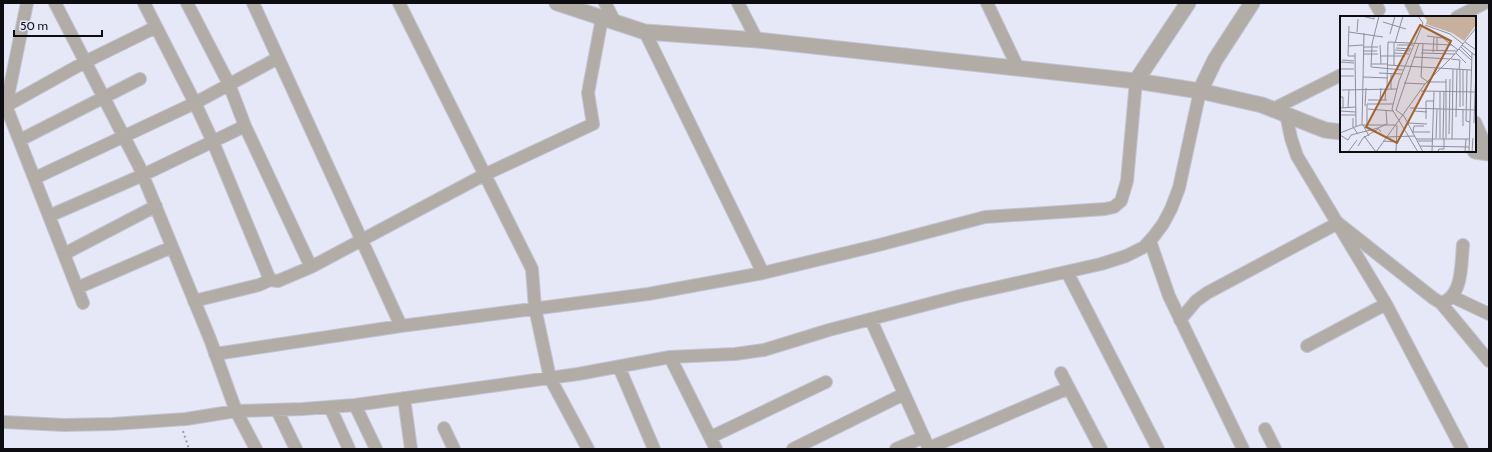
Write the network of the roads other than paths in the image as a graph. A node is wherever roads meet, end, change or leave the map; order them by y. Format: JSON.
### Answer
{"nodes":[{"id":1,"x":27,"y":3,"type":"edge"},
{"id":2,"x":55,"y":3,"type":"edge"},
{"id":3,"x":144,"y":3,"type":"edge"},
{"id":4,"x":187,"y":3,"type":"edge"},
{"id":5,"x":253,"y":3,"type":"edge"},
{"id":6,"x":400,"y":3,"type":"edge"},
{"id":7,"x":557,"y":3,"type":"edge"},
{"id":8,"x":605,"y":3,"type":"edge"},
{"id":9,"x":738,"y":3,"type":"edge"},
{"id":10,"x":987,"y":3,"type":"edge"},
{"id":11,"x":1188,"y":3,"type":"edge"},
{"id":12,"x":1252,"y":3,"type":"edge"},
{"id":13,"x":1411,"y":3,"type":"edge"},
{"id":14,"x":1485,"y":3,"type":"edge"},
{"id":15,"x":1489,"y":9,"type":"edge"},
{"id":16,"x":1418,"y":16,"type":"edge"},
{"id":17,"x":1459,"y":16,"type":"edge"},
{"id":18,"x":609,"y":20,"type":"junction"},
{"id":19,"x":156,"y":26,"type":"junction"},
{"id":20,"x":645,"y":32,"type":"junction"},
{"id":21,"x":758,"y":40,"type":"junction"},
{"id":22,"x":278,"y":58,"type":"junction"},
{"id":23,"x":85,"y":62,"type":"junction"},
{"id":24,"x":1018,"y":68,"type":"junction"},
{"id":25,"x":1340,"y":76,"type":"edge"},
{"id":26,"x":140,"y":79,"type":"dead end"},
{"id":27,"x":1141,"y":82,"type":"junction"},
{"id":28,"x":229,"y":84,"type":"junction"},
{"id":29,"x":1196,"y":90,"type":"junction"},
{"id":30,"x":104,"y":97,"type":"junction"},
{"id":31,"x":195,"y":103,"type":"junction"},
{"id":32,"x":6,"y":106,"type":"junction"},
{"id":33,"x":1280,"y":112,"type":"junction"},
{"id":34,"x":1476,"y":124,"type":"edge"},
{"id":35,"x":245,"y":126,"type":"junction"},
{"id":36,"x":1340,"y":132,"type":"edge"},
{"id":37,"x":124,"y":137,"type":"junction"},
{"id":38,"x":20,"y":140,"type":"junction"},
{"id":39,"x":213,"y":142,"type":"junction"},
{"id":40,"x":1476,"y":151,"type":"edge"},
{"id":41,"x":1489,"y":153,"type":"edge"},
{"id":42,"x":143,"y":175,"type":"junction"},
{"id":43,"x":484,"y":175,"type":"junction"},
{"id":44,"x":35,"y":178,"type":"junction"},
{"id":45,"x":156,"y":206,"type":"junction"},
{"id":46,"x":49,"y":216,"type":"junction"},
{"id":47,"x":1338,"y":223,"type":"junction"},
{"id":48,"x":362,"y":240,"type":"junction"},
{"id":49,"x":1150,"y":241,"type":"junction"},
{"id":50,"x":1463,"y":245,"type":"dead end"},
{"id":51,"x":172,"y":247,"type":"junction"},
{"id":52,"x":64,"y":254,"type":"junction"},
{"id":53,"x":311,"y":268,"type":"junction"},
{"id":54,"x":1067,"y":272,"type":"junction"},
{"id":55,"x":763,"y":273,"type":"junction"},
{"id":56,"x":270,"y":280,"type":"junction"},
{"id":57,"x":77,"y":288,"type":"junction"},
{"id":58,"x":1453,"y":297,"type":"junction"},
{"id":59,"x":194,"y":301,"type":"junction"},
{"id":60,"x":83,"y":303,"type":"dead end"},
{"id":61,"x":1441,"y":303,"type":"junction"},
{"id":62,"x":1386,"y":304,"type":"junction"},
{"id":63,"x":535,"y":308,"type":"junction"},
{"id":64,"x":1489,"y":314,"type":"edge"},
{"id":65,"x":871,"y":320,"type":"junction"},
{"id":66,"x":1180,"y":320,"type":"junction"},
{"id":67,"x":401,"y":326,"type":"junction"},
{"id":68,"x":1307,"y":346,"type":"dead end"},
{"id":69,"x":215,"y":354,"type":"junction"},
{"id":70,"x":670,"y":357,"type":"junction"},
{"id":71,"x":1489,"y":360,"type":"edge"},
{"id":72,"x":619,"y":368,"type":"junction"},
{"id":73,"x":1061,"y":373,"type":"dead end"},
{"id":74,"x":550,"y":378,"type":"junction"},
{"id":75,"x":826,"y":382,"type":"dead end"},
{"id":76,"x":1069,"y":388,"type":"junction"},
{"id":77,"x":904,"y":394,"type":"junction"},
{"id":78,"x":404,"y":398,"type":"junction"},
{"id":79,"x":355,"y":405,"type":"junction"},
{"id":80,"x":330,"y":407,"type":"junction"},
{"id":81,"x":278,"y":410,"type":"junction"},
{"id":82,"x":236,"y":411,"type":"junction"},
{"id":83,"x":3,"y":422,"type":"edge"},
{"id":84,"x":444,"y":428,"type":"dead end"},
{"id":85,"x":1265,"y":429,"type":"dead end"},
{"id":86,"x":924,"y":437,"type":"junction"},
{"id":87,"x":711,"y":438,"type":"junction"},
{"id":88,"x":1098,"y":448,"type":"edge"},
{"id":89,"x":256,"y":449,"type":"edge"},
{"id":90,"x":296,"y":449,"type":"edge"},
{"id":91,"x":349,"y":449,"type":"edge"},
{"id":92,"x":376,"y":449,"type":"edge"},
{"id":93,"x":411,"y":449,"type":"edge"},
{"id":94,"x":454,"y":449,"type":"edge"},
{"id":95,"x":588,"y":449,"type":"edge"},
{"id":96,"x":654,"y":449,"type":"edge"},
{"id":97,"x":716,"y":449,"type":"edge"},
{"id":98,"x":793,"y":449,"type":"edge"},
{"id":99,"x":896,"y":449,"type":"edge"},
{"id":100,"x":929,"y":449,"type":"edge"},
{"id":101,"x":1158,"y":449,"type":"edge"},
{"id":102,"x":1243,"y":449,"type":"edge"},
{"id":103,"x":1275,"y":449,"type":"edge"},
{"id":104,"x":1461,"y":449,"type":"edge"}],
"edges":[{"from":1,"to":32,"type":"street"},
{"from":2,"to":23,"type":"street"},
{"from":3,"to":19,"type":"street"},
{"from":4,"to":28,"type":"street"},
{"from":5,"to":22,"type":"street"},
{"from":6,"to":43,"type":"street"},
{"from":7,"to":18,"type":"street"},
{"from":8,"to":18,"type":"street"},
{"from":9,"to":21,"type":"street"},
{"from":10,"to":24,"type":"street"},
{"from":11,"to":27,"type":"street"},
{"from":12,"to":29,"type":"street"},
{"from":13,"to":16,"type":"street"},
{"from":14,"to":15,"type":"street"},
{"from":14,"to":17,"type":"street"},
{"from":18,"to":20,"type":"street"},
{"from":18,"to":43,"type":"street"},
{"from":19,"to":23,"type":"street"},
{"from":19,"to":31,"type":"street"},
{"from":20,"to":21,"type":"street"},
{"from":20,"to":55,"type":"street"},
{"from":21,"to":24,"type":"street"},
{"from":22,"to":28,"type":"street"},
{"from":22,"to":48,"type":"street"},
{"from":23,"to":30,"type":"street"},
{"from":23,"to":32,"type":"street"},
{"from":24,"to":27,"type":"street"},
{"from":25,"to":33,"type":"street"},
{"from":26,"to":30,"type":"street"},
{"from":27,"to":29,"type":"street"},
{"from":27,"to":55,"type":"street"},
{"from":28,"to":31,"type":"street"},
{"from":28,"to":35,"type":"street"},
{"from":29,"to":33,"type":"street"},
{"from":29,"to":49,"type":"street"},
{"from":30,"to":37,"type":"street"},
{"from":30,"to":38,"type":"street"},
{"from":31,"to":37,"type":"street"},
{"from":31,"to":39,"type":"street"},
{"from":32,"to":38,"type":"street"},
{"from":33,"to":36,"type":"street"},
{"from":33,"to":47,"type":"street"},
{"from":34,"to":41,"type":"street"},
{"from":35,"to":39,"type":"street"},
{"from":35,"to":53,"type":"street"},
{"from":37,"to":42,"type":"street"},
{"from":37,"to":44,"type":"street"},
{"from":38,"to":44,"type":"street"},
{"from":39,"to":42,"type":"street"},
{"from":39,"to":56,"type":"street"},
{"from":40,"to":41,"type":"street"},
{"from":42,"to":45,"type":"street"},
{"from":42,"to":46,"type":"street"},
{"from":43,"to":48,"type":"street"},
{"from":43,"to":63,"type":"street"},
{"from":44,"to":46,"type":"street"},
{"from":45,"to":51,"type":"street"},
{"from":45,"to":52,"type":"street"},
{"from":46,"to":52,"type":"street"},
{"from":47,"to":61,"type":"street"},
{"from":47,"to":62,"type":"street"},
{"from":47,"to":66,"type":"street"},
{"from":48,"to":53,"type":"street"},
{"from":48,"to":67,"type":"street"},
{"from":49,"to":54,"type":"street"},
{"from":49,"to":66,"type":"street"},
{"from":50,"to":58,"type":"street"},
{"from":51,"to":57,"type":"street"},
{"from":51,"to":59,"type":"street"},
{"from":52,"to":57,"type":"street"},
{"from":53,"to":56,"type":"street"},
{"from":54,"to":65,"type":"street"},
{"from":54,"to":101,"type":"street"},
{"from":55,"to":63,"type":"street"},
{"from":56,"to":59,"type":"street"},
{"from":57,"to":60,"type":"street"},
{"from":58,"to":61,"type":"street"},
{"from":58,"to":64,"type":"street"},
{"from":59,"to":69,"type":"street"},
{"from":61,"to":71,"type":"street"},
{"from":62,"to":68,"type":"street"},
{"from":62,"to":104,"type":"street"},
{"from":63,"to":67,"type":"street"},
{"from":63,"to":74,"type":"street"},
{"from":65,"to":70,"type":"street"},
{"from":65,"to":77,"type":"street"},
{"from":66,"to":102,"type":"street"},
{"from":67,"to":69,"type":"street"},
{"from":69,"to":82,"type":"street"},
{"from":70,"to":72,"type":"street"},
{"from":70,"to":87,"type":"street"},
{"from":72,"to":74,"type":"street"},
{"from":72,"to":96,"type":"street"},
{"from":73,"to":76,"type":"street"},
{"from":74,"to":78,"type":"street"},
{"from":74,"to":95,"type":"street"},
{"from":75,"to":87,"type":"street"},
{"from":76,"to":88,"type":"street"},
{"from":76,"to":100,"type":"street"},
{"from":77,"to":86,"type":"street"},
{"from":77,"to":98,"type":"street"},
{"from":78,"to":79,"type":"street"},
{"from":78,"to":93,"type":"street"},
{"from":79,"to":80,"type":"street"},
{"from":79,"to":92,"type":"street"},
{"from":80,"to":81,"type":"street"},
{"from":80,"to":91,"type":"street"},
{"from":81,"to":82,"type":"street"},
{"from":81,"to":90,"type":"street"},
{"from":82,"to":83,"type":"street"},
{"from":82,"to":89,"type":"street"},
{"from":84,"to":94,"type":"street"},
{"from":85,"to":103,"type":"street"},
{"from":86,"to":99,"type":"street"},
{"from":86,"to":100,"type":"street"},
{"from":87,"to":97,"type":"street"}]}
